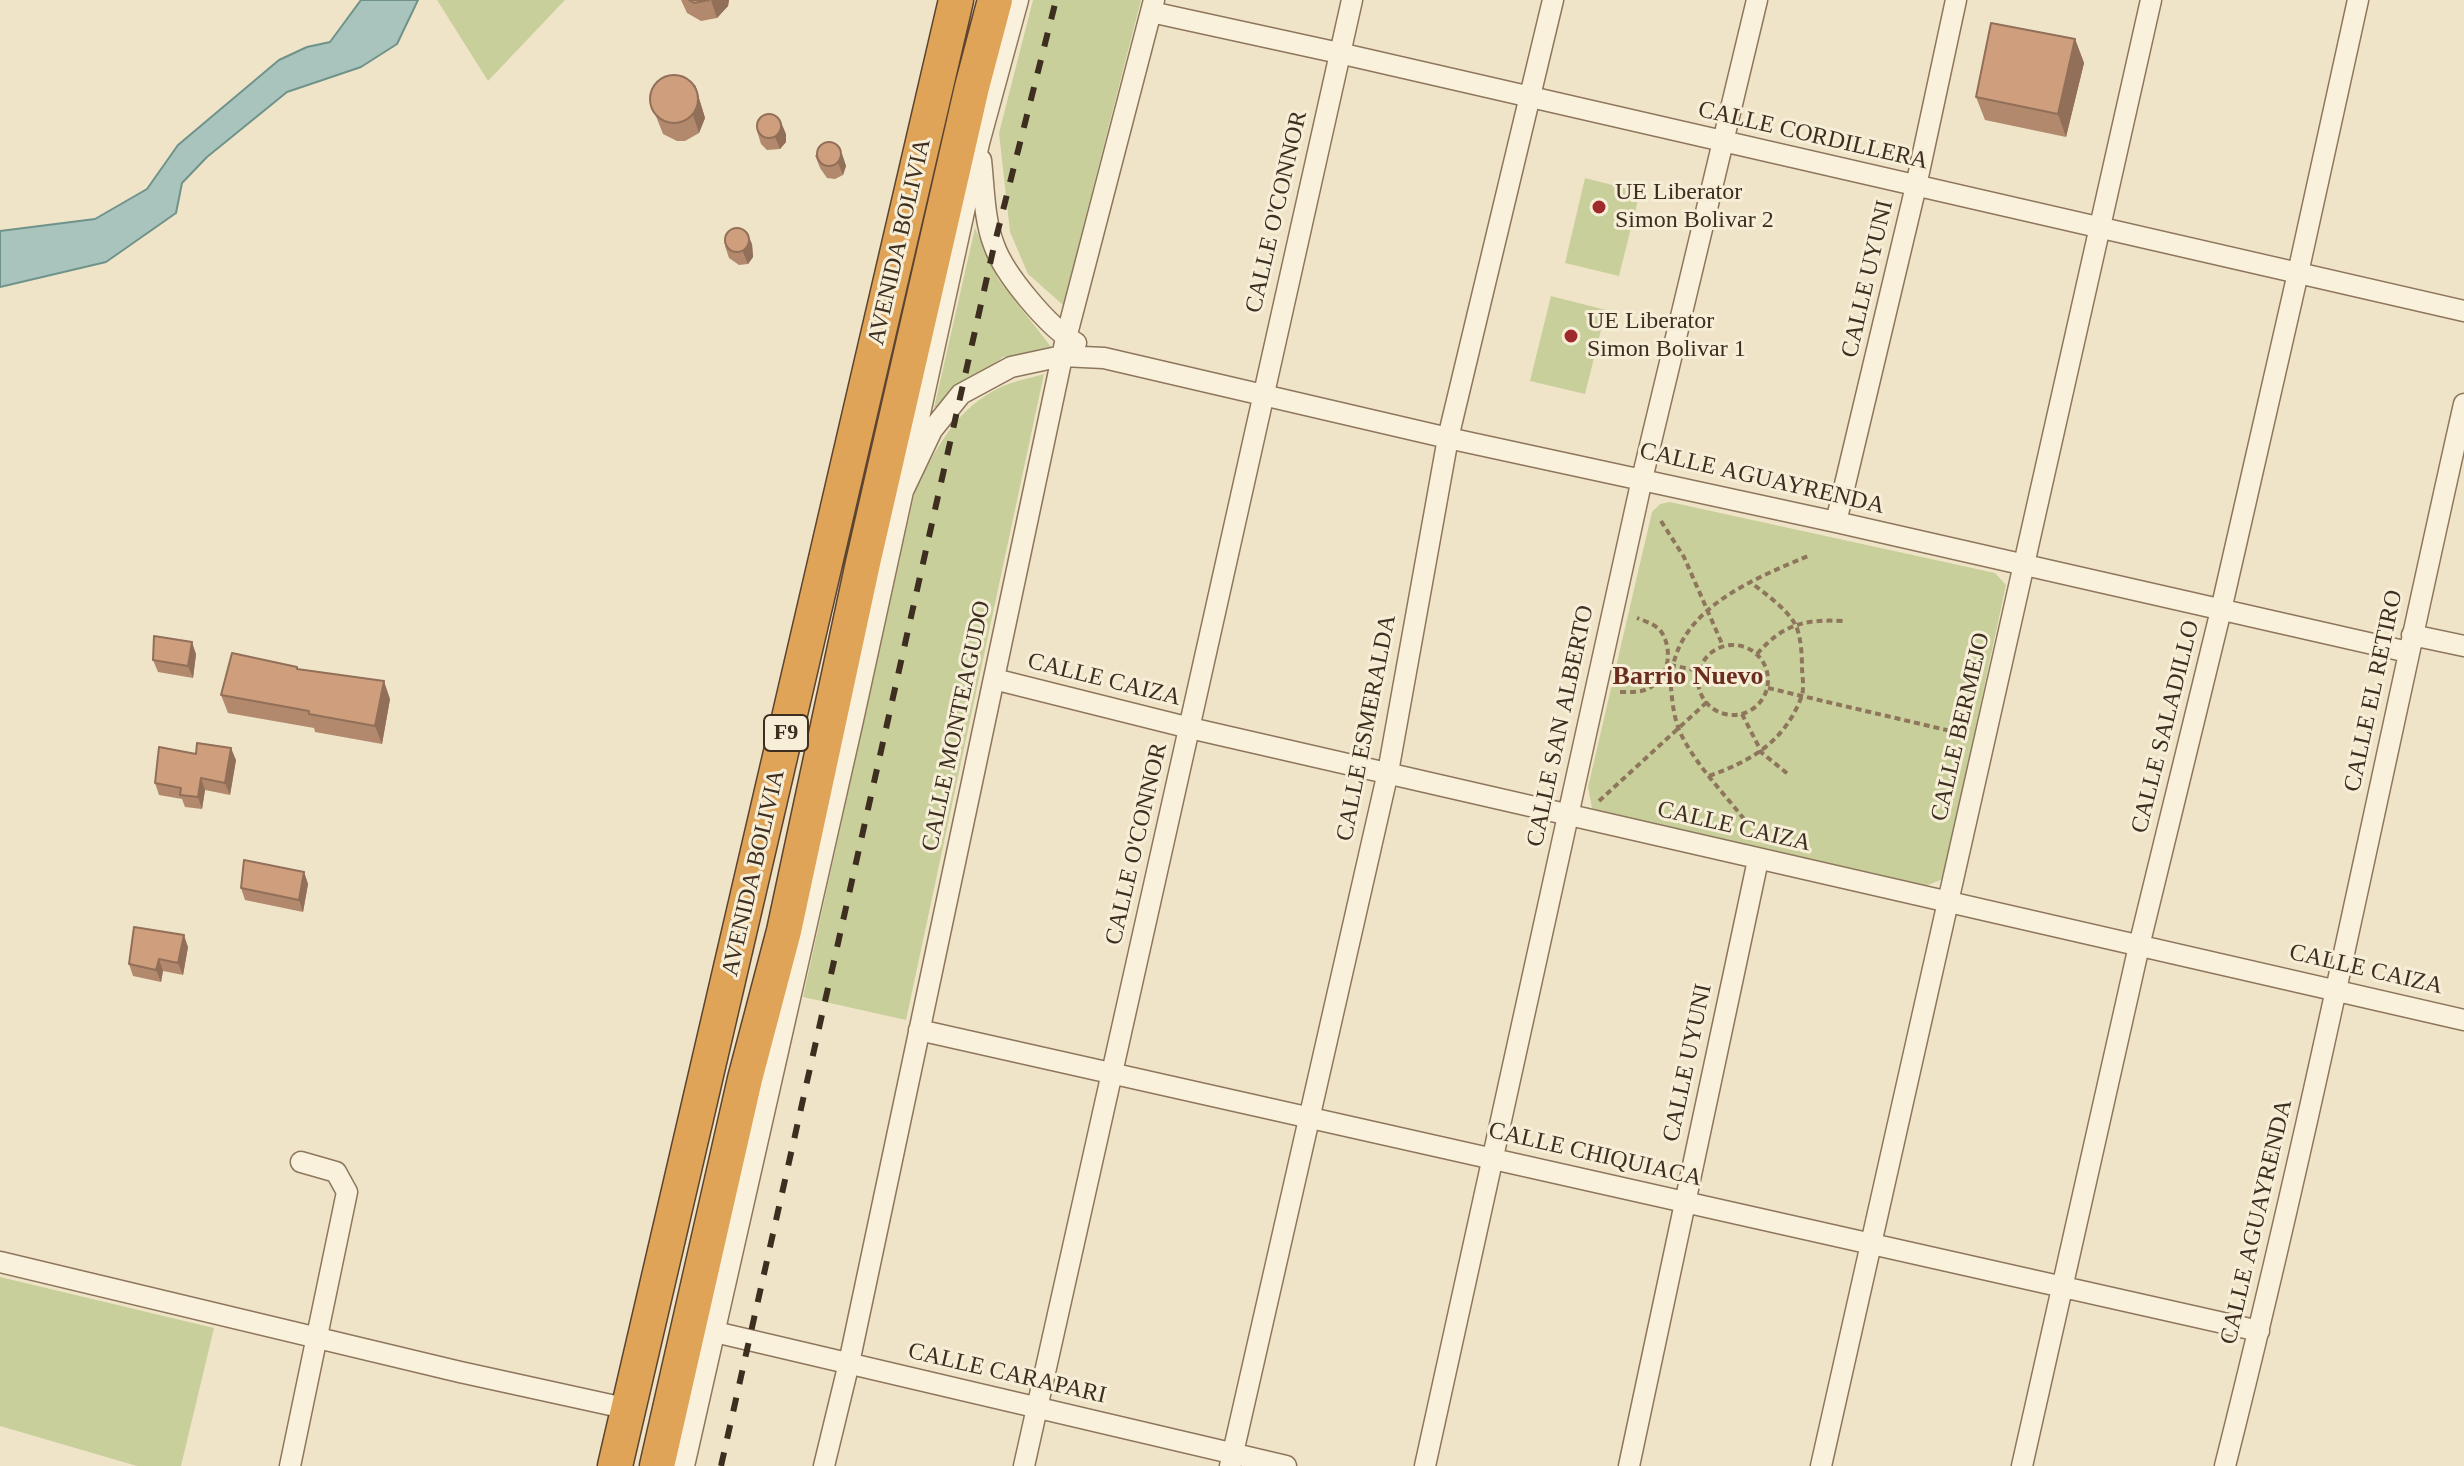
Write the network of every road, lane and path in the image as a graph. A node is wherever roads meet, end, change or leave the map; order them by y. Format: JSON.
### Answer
{"nodes":[{"id":1,"x":956,"y":0,"type":"edge"},
{"id":2,"x":995,"y":0,"type":"edge"},
{"id":3,"x":1018,"y":0,"type":"edge"},
{"id":4,"x":1352,"y":0,"type":"edge"},
{"id":5,"x":1553,"y":0,"type":"edge"},
{"id":6,"x":1757,"y":0,"type":"edge"},
{"id":7,"x":1956,"y":0,"type":"edge"},
{"id":8,"x":2151,"y":0,"type":"edge"},
{"id":9,"x":2358,"y":0,"type":"edge"},
{"id":10,"x":1152,"y":6,"type":"edge"},
{"id":11,"x":1339,"y":53,"type":"junction"},
{"id":12,"x":972,"y":87,"type":"junction"},
{"id":13,"x":1531,"y":99,"type":"junction"},
{"id":14,"x":979,"y":143,"type":"junction"},
{"id":15,"x":1724,"y":143,"type":"junction"},
{"id":16,"x":1916,"y":186,"type":"junction"},
{"id":17,"x":2100,"y":228,"type":"junction"},
{"id":18,"x":2298,"y":273,"type":"junction"},
{"id":19,"x":2464,"y":311,"type":"edge"},
{"id":20,"x":1064,"y":347,"type":"junction"},
{"id":21,"x":1262,"y":396,"type":"junction"},
{"id":22,"x":2464,"y":404,"type":"edge"},
{"id":23,"x":1448,"y":438,"type":"junction"},
{"id":24,"x":1642,"y":479,"type":"junction"},
{"id":25,"x":903,"y":491,"type":"junction"},
{"id":26,"x":1661,"y":521,"type":"dead end"},
{"id":27,"x":1836,"y":522,"type":"junction"},
{"id":28,"x":1808,"y":556,"type":"dead end"},
{"id":29,"x":2024,"y":566,"type":"junction"},
{"id":30,"x":1749,"y":581,"type":"junction"},
{"id":31,"x":1708,"y":610,"type":"junction"},
{"id":32,"x":2221,"y":610,"type":"junction"},
{"id":33,"x":1637,"y":618,"type":"dead end"},
{"id":34,"x":1843,"y":621,"type":"dead end"},
{"id":35,"x":1796,"y":625,"type":"junction"},
{"id":36,"x":2410,"y":644,"type":"junction"},
{"id":37,"x":1723,"y":646,"type":"junction"},
{"id":38,"x":2464,"y":646,"type":"edge"},
{"id":39,"x":1757,"y":654,"type":"junction"},
{"id":40,"x":1669,"y":665,"type":"junction"},
{"id":41,"x":1699,"y":671,"type":"junction"},
{"id":42,"x":994,"y":679,"type":"junction"},
{"id":43,"x":1768,"y":688,"type":"junction"},
{"id":44,"x":1620,"y":692,"type":"dead end"},
{"id":45,"x":1803,"y":696,"type":"junction"},
{"id":46,"x":1707,"y":702,"type":"junction"},
{"id":47,"x":1742,"y":713,"type":"junction"},
{"id":48,"x":1190,"y":728,"type":"junction"},
{"id":49,"x":1679,"y":728,"type":"junction"},
{"id":50,"x":1959,"y":733,"type":"dead end"},
{"id":51,"x":1762,"y":753,"type":"junction"},
{"id":52,"x":1388,"y":772,"type":"junction"},
{"id":53,"x":1788,"y":774,"type":"dead end"},
{"id":54,"x":1709,"y":776,"type":"junction"},
{"id":55,"x":1592,"y":808,"type":"dead end"},
{"id":56,"x":1568,"y":815,"type":"junction"},
{"id":57,"x":1744,"y":819,"type":"dead end"},
{"id":58,"x":1758,"y":860,"type":"junction"},
{"id":59,"x":1948,"y":902,"type":"junction"},
{"id":60,"x":2139,"y":946,"type":"junction"},
{"id":61,"x":2336,"y":989,"type":"junction"},
{"id":62,"x":2464,"y":1020,"type":"edge"},
{"id":63,"x":919,"y":1030,"type":"junction"},
{"id":64,"x":1112,"y":1073,"type":"junction"},
{"id":65,"x":1309,"y":1118,"type":"junction"},
{"id":66,"x":1492,"y":1159,"type":"junction"},
{"id":67,"x":301,"y":1162,"type":"dead end"},
{"id":68,"x":1685,"y":1202,"type":"junction"},
{"id":69,"x":1871,"y":1244,"type":"junction"},
{"id":70,"x":0,"y":1262,"type":"edge"},
{"id":71,"x":2063,"y":1287,"type":"junction"},
{"id":72,"x":2259,"y":1331,"type":"junction"},
{"id":73,"x":715,"y":1332,"type":"junction"},
{"id":74,"x":316,"y":1338,"type":"junction"},
{"id":75,"x":849,"y":1363,"type":"junction"},
{"id":76,"x":1037,"y":1408,"type":"junction"},
{"id":77,"x":629,"y":1409,"type":"junction"},
{"id":78,"x":1232,"y":1460,"type":"edge"},
{"id":79,"x":290,"y":1466,"type":"edge"},
{"id":80,"x":615,"y":1466,"type":"edge"},
{"id":81,"x":657,"y":1466,"type":"edge"},
{"id":82,"x":684,"y":1466,"type":"edge"},
{"id":83,"x":824,"y":1466,"type":"edge"},
{"id":84,"x":1024,"y":1466,"type":"edge"},
{"id":85,"x":1286,"y":1466,"type":"edge"},
{"id":86,"x":1425,"y":1466,"type":"edge"},
{"id":87,"x":1629,"y":1466,"type":"edge"},
{"id":88,"x":1821,"y":1466,"type":"edge"},
{"id":89,"x":2022,"y":1466,"type":"edge"},
{"id":90,"x":2225,"y":1466,"type":"edge"}],
"edges":[{"from":1,"to":77,"type":"highway","name":"AVENIDA BOLIVIA","number":"F9"},
{"from":2,"to":12,"type":"highway","name":"AVENIDA BOLIVIA","number":"F9"},
{"from":3,"to":14,"type":"street"},
{"from":4,"to":11,"type":"street","name":"CALLE O'CONNOR"},
{"from":5,"to":13,"type":"street","name":"CALLE ESMERALDA"},
{"from":6,"to":15,"type":"street","name":"CALLE SAN ALBERTO"},
{"from":7,"to":16,"type":"street","name":"CALLE UYUNI"},
{"from":8,"to":17,"type":"street","name":"CALLE BERMEJO"},
{"from":9,"to":18,"type":"street","name":"CALLE SALADILLO"},
{"from":10,"to":11,"type":"street","name":"CALLE CORDILLERA"},
{"from":10,"to":20,"type":"street","name":"CALLE MONTEAGUDO"},
{"from":11,"to":13,"type":"street","name":"CALLE CORDILLERA"},
{"from":11,"to":21,"type":"street","name":"CALLE O'CONNOR"},
{"from":12,"to":14,"type":"street"},
{"from":12,"to":81,"type":"highway","name":"AVENIDA BOLIVIA","number":"F9"},
{"from":13,"to":15,"type":"street","name":"CALLE CORDILLERA"},
{"from":13,"to":23,"type":"street","name":"CALLE ESMERALDA"},
{"from":14,"to":20,"type":"street"},
{"from":14,"to":25,"type":"street"},
{"from":15,"to":16,"type":"street","name":"CALLE CORDILLERA"},
{"from":15,"to":24,"type":"street","name":"CALLE SAN ALBERTO"},
{"from":16,"to":17,"type":"street","name":"CALLE CORDILLERA"},
{"from":16,"to":27,"type":"street","name":"CALLE UYUNI"},
{"from":17,"to":18,"type":"street","name":"CALLE CORDILLERA"},
{"from":17,"to":29,"type":"street","name":"CALLE BERMEJO"},
{"from":18,"to":19,"type":"street","name":"CALLE CORDILLERA"},
{"from":18,"to":32,"type":"street","name":"CALLE SALADILLO"},
{"from":20,"to":21,"type":"street","name":"CALLE AGUAYRENDA"},
{"from":20,"to":25,"type":"street","name":"CALLE AGUAYRENDA"},
{"from":20,"to":42,"type":"street","name":"CALLE MONTEAGUDO"},
{"from":21,"to":23,"type":"street","name":"CALLE AGUAYRENDA"},
{"from":21,"to":48,"type":"street","name":"CALLE O'CONNOR"},
{"from":22,"to":36,"type":"street","name":"CALLE EL RETIRO"},
{"from":23,"to":24,"type":"street","name":"CALLE AGUAYRENDA"},
{"from":23,"to":52,"type":"street","name":"CALLE ESMERALDA"},
{"from":24,"to":27,"type":"street","name":"CALLE AGUAYRENDA"},
{"from":24,"to":56,"type":"street","name":"CALLE SAN ALBERTO"},
{"from":25,"to":73,"type":"street"},
{"from":26,"to":31,"type":"path"},
{"from":27,"to":29,"type":"street","name":"CALLE AGUAYRENDA"},
{"from":28,"to":30,"type":"path"},
{"from":29,"to":32,"type":"street","name":"CALLE AGUAYRENDA"},
{"from":29,"to":59,"type":"street","name":"CALLE BERMEJO"},
{"from":30,"to":31,"type":"path"},
{"from":30,"to":35,"type":"path"},
{"from":31,"to":37,"type":"path"},
{"from":31,"to":40,"type":"path"},
{"from":32,"to":36,"type":"street","name":"CALLE AGUAYRENDA"},
{"from":32,"to":60,"type":"street","name":"CALLE SALADILLO"},
{"from":33,"to":40,"type":"path"},
{"from":34,"to":35,"type":"path"},
{"from":35,"to":39,"type":"path"},
{"from":35,"to":45,"type":"path"},
{"from":36,"to":38,"type":"street","name":"CALLE AGUAYRENDA"},
{"from":36,"to":61,"type":"street","name":"CALLE EL RETIRO"},
{"from":37,"to":39,"type":"path"},
{"from":37,"to":41,"type":"path"},
{"from":39,"to":43,"type":"path"},
{"from":40,"to":41,"type":"path"},
{"from":40,"to":44,"type":"path"},
{"from":40,"to":49,"type":"path"},
{"from":41,"to":46,"type":"path"},
{"from":42,"to":48,"type":"street","name":"CALLE CAIZA"},
{"from":42,"to":63,"type":"street","name":"CALLE MONTEAGUDO"},
{"from":43,"to":45,"type":"path"},
{"from":43,"to":47,"type":"path"},
{"from":45,"to":50,"type":"path"},
{"from":45,"to":51,"type":"path"},
{"from":46,"to":47,"type":"path"},
{"from":46,"to":49,"type":"path"},
{"from":47,"to":51,"type":"path"},
{"from":48,"to":52,"type":"street","name":"CALLE CAIZA"},
{"from":48,"to":64,"type":"street","name":"CALLE O'CONNOR"},
{"from":49,"to":54,"type":"path"},
{"from":49,"to":55,"type":"path"},
{"from":51,"to":53,"type":"path"},
{"from":51,"to":54,"type":"path"},
{"from":52,"to":56,"type":"street","name":"CALLE CAIZA"},
{"from":52,"to":65,"type":"street","name":"CALLE ESMERALDA"},
{"from":54,"to":57,"type":"path"},
{"from":56,"to":58,"type":"street","name":"CALLE CAIZA"},
{"from":56,"to":66,"type":"street","name":"CALLE SAN ALBERTO"},
{"from":58,"to":59,"type":"street","name":"CALLE CAIZA"},
{"from":58,"to":68,"type":"street","name":"CALLE UYUNI"},
{"from":59,"to":60,"type":"street","name":"CALLE CAIZA"},
{"from":59,"to":69,"type":"street","name":"CALLE BERMEJO"},
{"from":60,"to":61,"type":"street","name":"CALLE CAIZA"},
{"from":60,"to":71,"type":"street","name":"CALLE SALADILLO"},
{"from":61,"to":62,"type":"street","name":"CALLE CAIZA"},
{"from":61,"to":72,"type":"street","name":"CALLE AGUAYRENDA"},
{"from":63,"to":64,"type":"street","name":"CALLE CHIQUIACA"},
{"from":63,"to":75,"type":"street","name":"CALLE MONTEAGUDO"},
{"from":64,"to":65,"type":"street","name":"CALLE CHIQUIACA"},
{"from":64,"to":76,"type":"street","name":"CALLE O'CONNOR"},
{"from":65,"to":66,"type":"street","name":"CALLE CHIQUIACA"},
{"from":65,"to":78,"type":"street","name":"CALLE ESMERALDA"},
{"from":66,"to":68,"type":"street","name":"CALLE CHIQUIACA"},
{"from":66,"to":86,"type":"street","name":"CALLE SAN ALBERTO"},
{"from":67,"to":74,"type":"street"},
{"from":68,"to":69,"type":"street","name":"CALLE CHIQUIACA"},
{"from":68,"to":87,"type":"street","name":"CALLE UYUNI"},
{"from":69,"to":71,"type":"street","name":"CALLE CHIQUIACA"},
{"from":69,"to":88,"type":"street","name":"CALLE BERMEJO"},
{"from":70,"to":74,"type":"street"},
{"from":71,"to":72,"type":"street","name":"CALLE CHIQUIACA"},
{"from":71,"to":89,"type":"street","name":"CALLE SALADILLO"},
{"from":72,"to":90,"type":"street","name":"CALLE AGUAYRENDA"},
{"from":73,"to":75,"type":"street","name":"CALLE CARAPARI"},
{"from":73,"to":82,"type":"street"},
{"from":74,"to":77,"type":"street"},
{"from":74,"to":79,"type":"street"},
{"from":75,"to":76,"type":"street","name":"CALLE CARAPARI"},
{"from":75,"to":83,"type":"street","name":"CALLE MONTEAGUDO"},
{"from":76,"to":78,"type":"street","name":"CALLE CARAPARI"},
{"from":76,"to":84,"type":"street","name":"CALLE O'CONNOR"},
{"from":77,"to":80,"type":"highway","name":"AVENIDA BOLIVIA","number":"F9"},
{"from":78,"to":85,"type":"street","name":"CALLE CARAPARI"}]}
